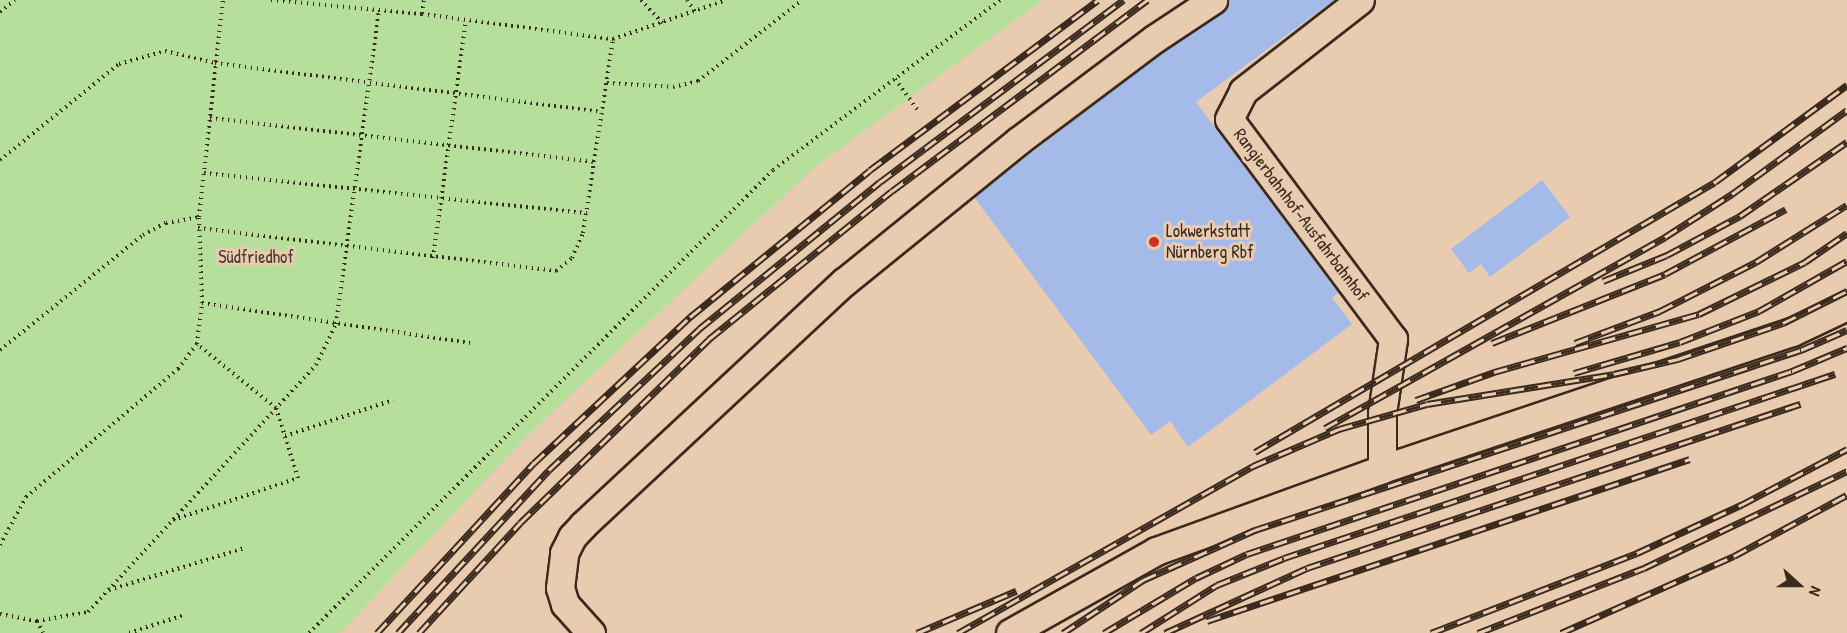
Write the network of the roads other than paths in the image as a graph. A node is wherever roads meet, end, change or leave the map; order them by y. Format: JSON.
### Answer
{"nodes":[{"id":1,"x":1213,"y":0,"type":"edge"},
{"id":2,"x":1360,"y":0,"type":"edge"},
{"id":3,"x":1847,"y":306,"type":"edge"},
{"id":4,"x":1382,"y":469,"type":"junction"},
{"id":5,"x":591,"y":633,"type":"edge"},
{"id":6,"x":1010,"y":633,"type":"edge"}],
"edges":[{"from":1,"to":5,"type":"lane"},
{"from":2,"to":4,"type":"lane","name":"Rangierbahnhof-Ausfahrbahnhof"},
{"from":3,"to":4,"type":"lane"},
{"from":4,"to":6,"type":"lane"}]}
